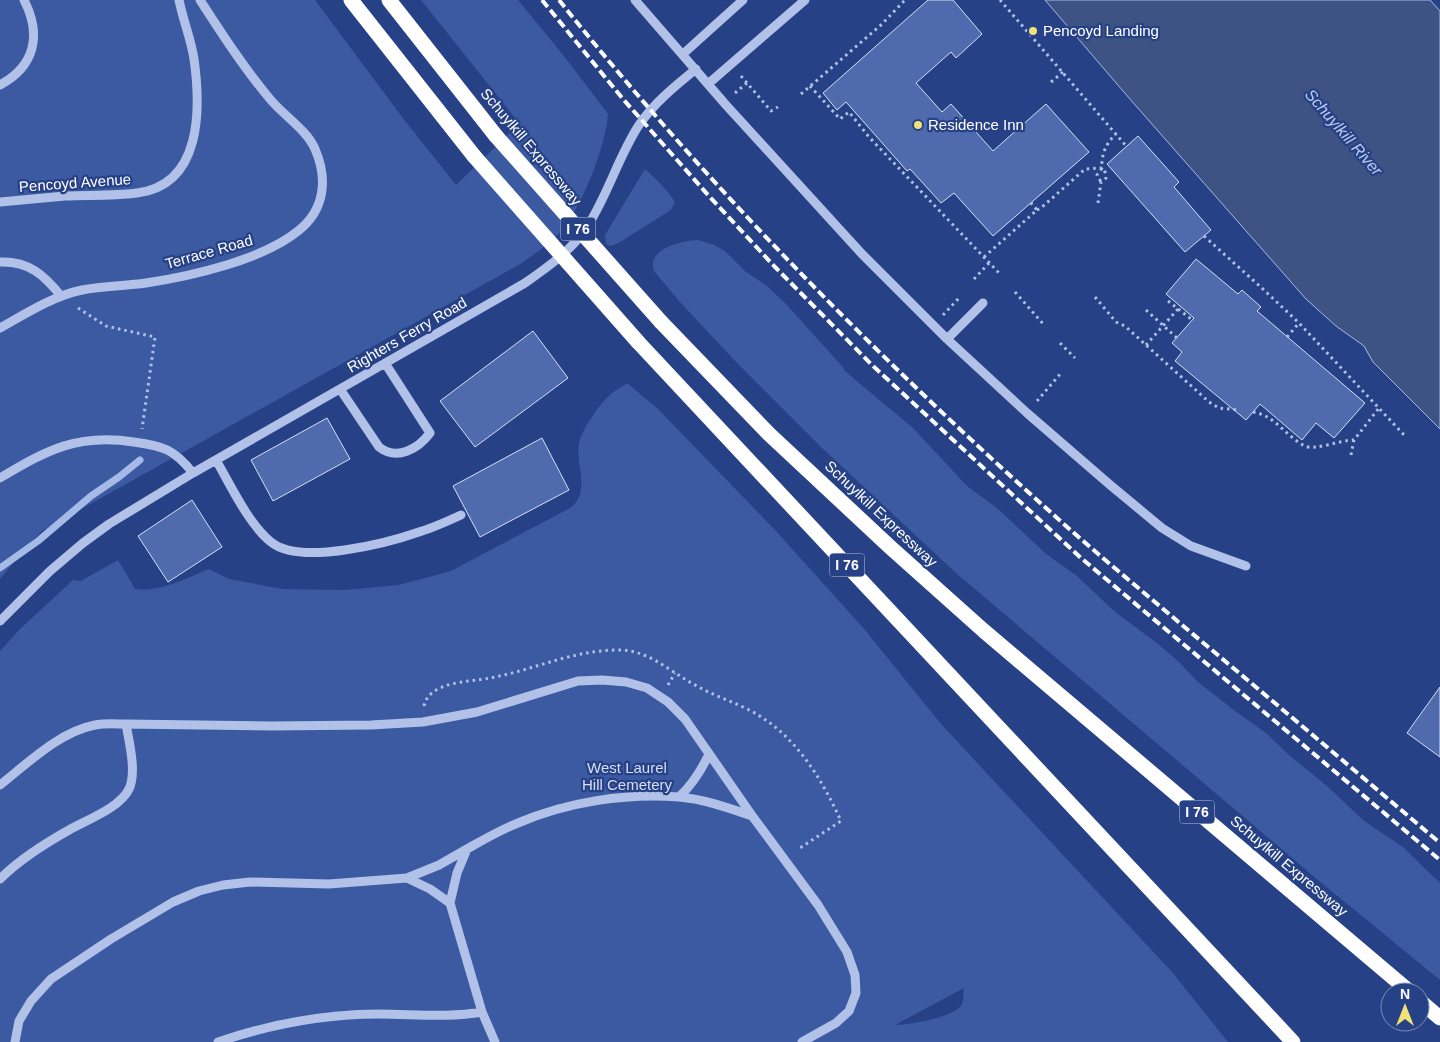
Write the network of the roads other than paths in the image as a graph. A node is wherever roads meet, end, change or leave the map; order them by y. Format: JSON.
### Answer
{"nodes":[{"id":1,"x":24,"y":0,"type":"edge"},
{"id":2,"x":179,"y":0,"type":"edge"},
{"id":3,"x":200,"y":0,"type":"edge"},
{"id":4,"x":352,"y":0,"type":"edge"},
{"id":5,"x":389,"y":0,"type":"edge"},
{"id":6,"x":635,"y":0,"type":"edge"},
{"id":7,"x":743,"y":0,"type":"edge"},
{"id":8,"x":805,"y":0,"type":"edge"},
{"id":9,"x":683,"y":54,"type":"junction"},
{"id":10,"x":696,"y":69,"type":"junction"},
{"id":11,"x":708,"y":84,"type":"junction"},
{"id":12,"x":0,"y":86,"type":"edge"},
{"id":13,"x":0,"y":202,"type":"edge"},
{"id":14,"x":0,"y":262,"type":"edge"},
{"id":15,"x":61,"y":296,"type":"junction"},
{"id":16,"x":983,"y":303,"type":"dead end"},
{"id":17,"x":0,"y":328,"type":"edge"},
{"id":18,"x":947,"y":339,"type":"junction"},
{"id":19,"x":385,"y":363,"type":"junction"},
{"id":20,"x":340,"y":389,"type":"junction"},
{"id":21,"x":216,"y":460,"type":"junction"},
{"id":22,"x":193,"y":473,"type":"junction"},
{"id":23,"x":0,"y":478,"type":"edge"},
{"id":24,"x":461,"y":515,"type":"dead end"},
{"id":25,"x":1246,"y":566,"type":"dead end"},
{"id":26,"x":0,"y":620,"type":"edge"},
{"id":27,"x":126,"y":724,"type":"junction"},
{"id":28,"x":709,"y":754,"type":"junction"},
{"id":29,"x":0,"y":785,"type":"edge"},
{"id":30,"x":679,"y":797,"type":"junction"},
{"id":31,"x":753,"y":817,"type":"junction"},
{"id":32,"x":467,"y":850,"type":"junction"},
{"id":33,"x":407,"y":878,"type":"junction"},
{"id":34,"x":0,"y":879,"type":"edge"},
{"id":35,"x":450,"y":903,"type":"junction"},
{"id":36,"x":1398,"y":982,"type":"edge"},
{"id":37,"x":1430,"y":1010,"type":"edge"},
{"id":38,"x":482,"y":1012,"type":"junction"},
{"id":39,"x":1440,"y":1018,"type":"edge"},
{"id":40,"x":15,"y":1042,"type":"edge"},
{"id":41,"x":218,"y":1042,"type":"edge"},
{"id":42,"x":495,"y":1042,"type":"edge"},
{"id":43,"x":802,"y":1042,"type":"edge"},
{"id":44,"x":1293,"y":1042,"type":"edge"}],
"edges":[{"from":1,"to":12,"type":"street"},
{"from":2,"to":13,"type":"street","name":"Pencoyd Avenue"},
{"from":3,"to":15,"type":"street","name":"Terrace Road"},
{"from":4,"to":44,"type":"highway","number":"I 76","bridge":true},
{"from":5,"to":36,"type":"highway","name":"Schuylkill Expressway","number":"I 76","bridge":true},
{"from":6,"to":9,"type":"street"},
{"from":7,"to":9,"type":"street"},
{"from":8,"to":11,"type":"street"},
{"from":9,"to":10,"type":"street"},
{"from":10,"to":11,"type":"street"},
{"from":10,"to":19,"type":"street","name":"Righters Ferry Road"},
{"from":11,"to":18,"type":"street"},
{"from":14,"to":15,"type":"street"},
{"from":15,"to":17,"type":"street","name":"Terrace Road"},
{"from":16,"to":18,"type":"street"},
{"from":18,"to":25,"type":"street"},
{"from":19,"to":20,"type":"street","name":"Righters Ferry Road"},
{"from":19,"to":20,"type":"street"},
{"from":20,"to":21,"type":"street","name":"Righters Ferry Road"},
{"from":21,"to":22,"type":"street","name":"Righters Ferry Road"},
{"from":21,"to":24,"type":"street"},
{"from":22,"to":23,"type":"street"},
{"from":22,"to":26,"type":"street","name":"Righters Ferry Road"},
{"from":27,"to":28,"type":"street"},
{"from":27,"to":29,"type":"street"},
{"from":27,"to":34,"type":"street"},
{"from":28,"to":30,"type":"street"},
{"from":28,"to":31,"type":"street"},
{"from":30,"to":31,"type":"street"},
{"from":30,"to":32,"type":"street"},
{"from":31,"to":43,"type":"street"},
{"from":32,"to":33,"type":"street"},
{"from":32,"to":35,"type":"street"},
{"from":33,"to":35,"type":"street"},
{"from":33,"to":40,"type":"street"},
{"from":35,"to":38,"type":"street"},
{"from":37,"to":39,"type":"highway"},
{"from":38,"to":41,"type":"street"},
{"from":38,"to":42,"type":"street"}]}
